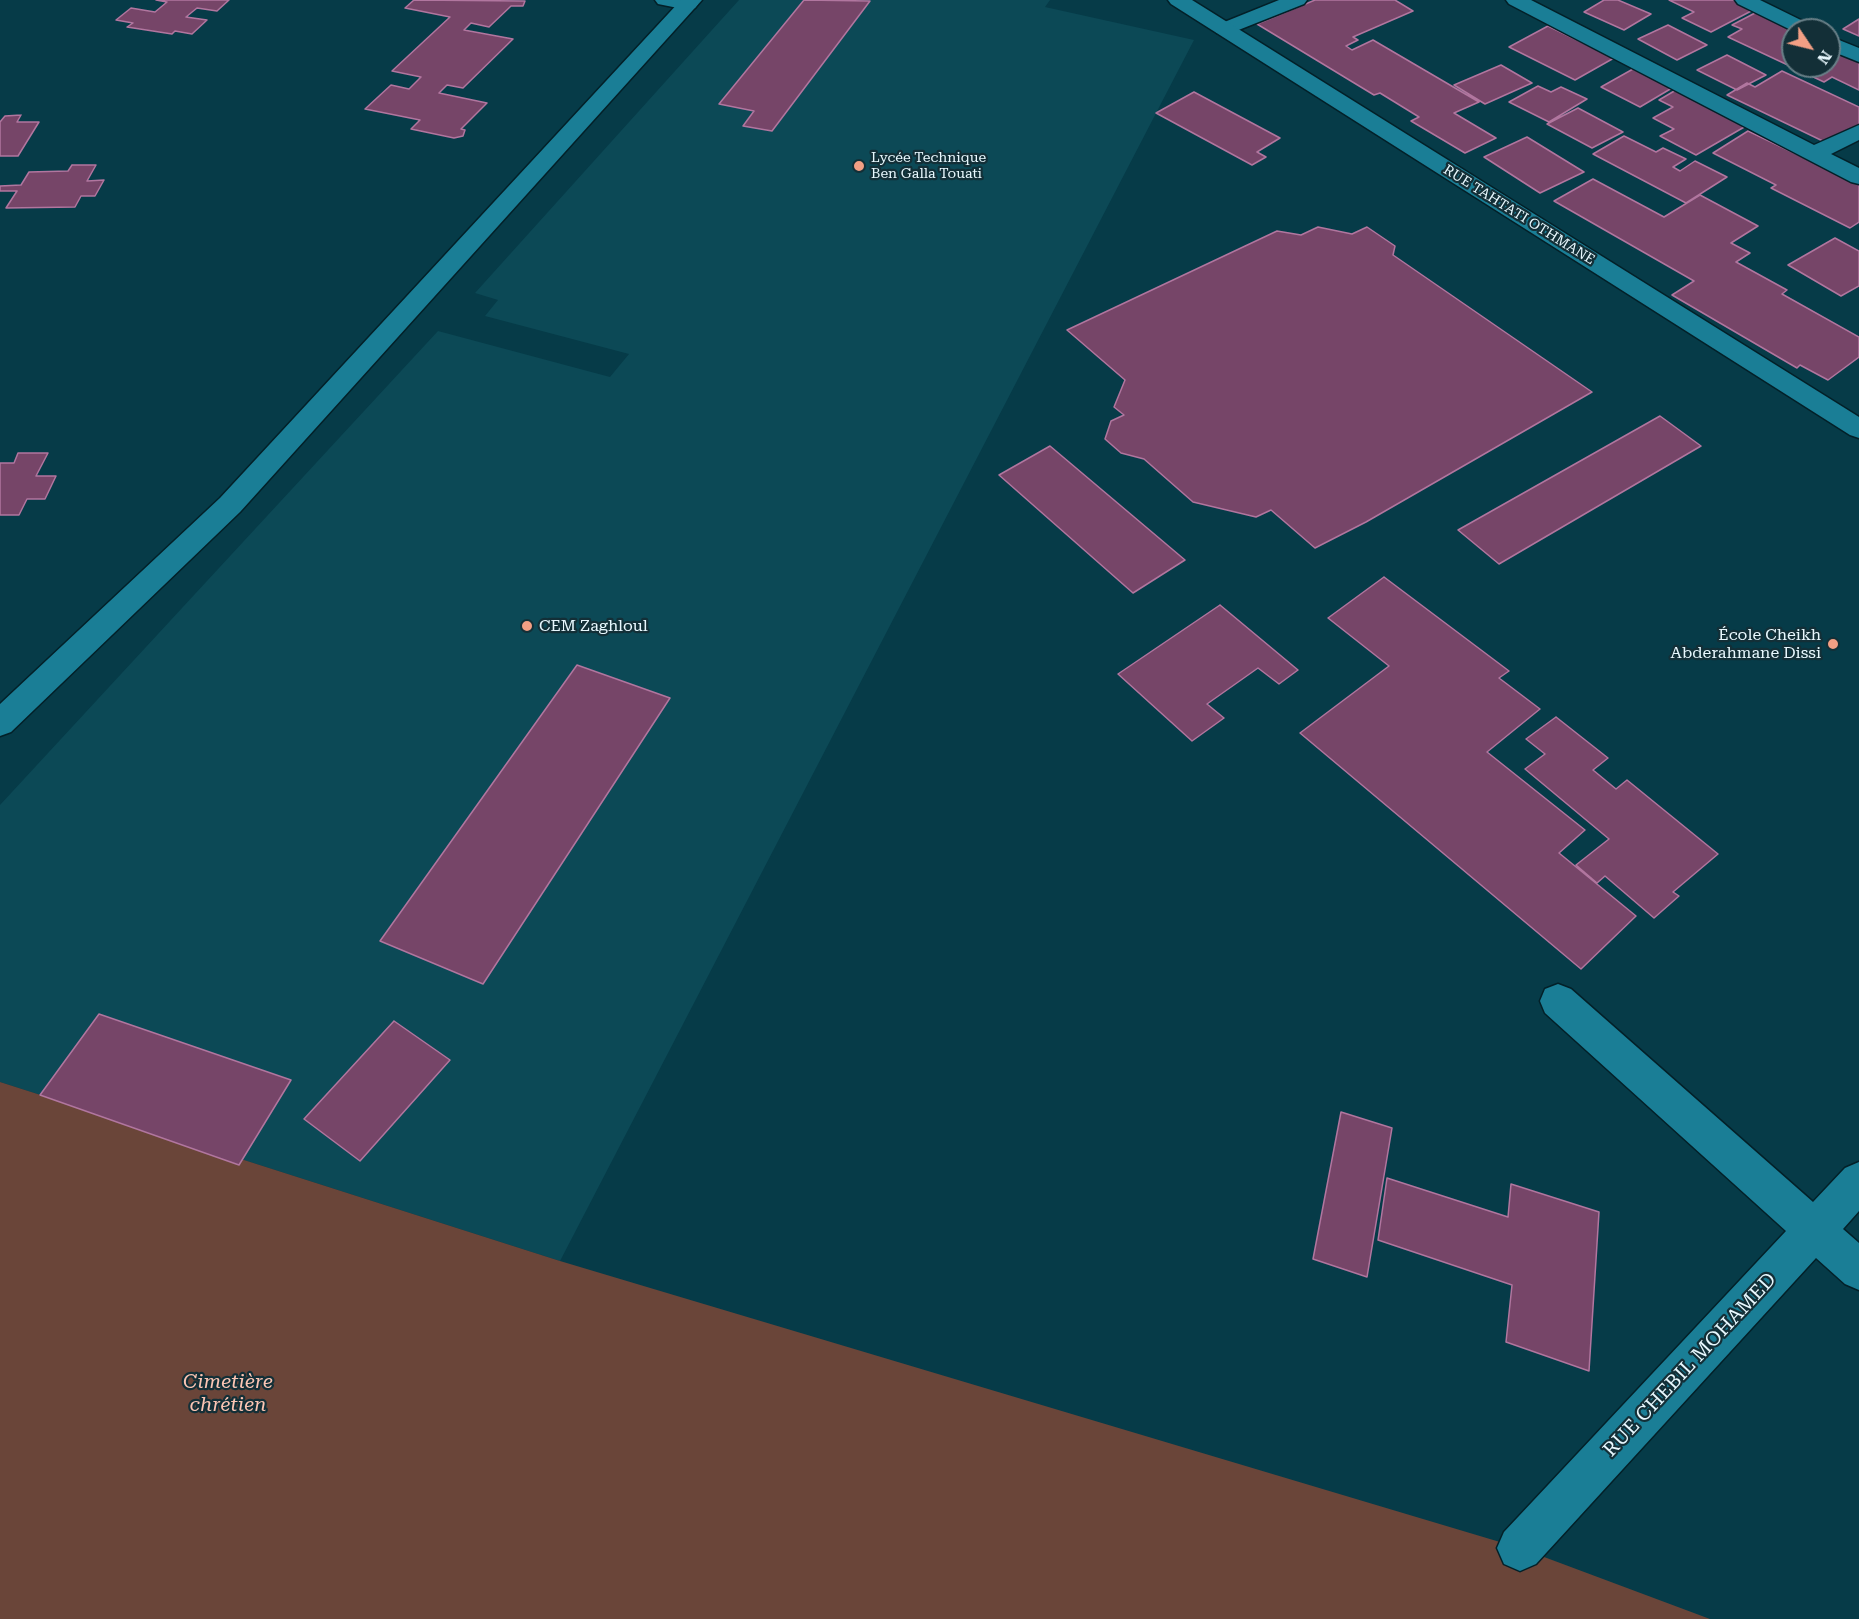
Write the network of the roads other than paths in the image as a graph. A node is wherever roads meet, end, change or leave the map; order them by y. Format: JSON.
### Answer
{"nodes":[{"id":1,"x":1178,"y":0,"type":"edge"},
{"id":2,"x":1298,"y":0,"type":"edge"},
{"id":3,"x":1516,"y":0,"type":"edge"},
{"id":4,"x":1745,"y":0,"type":"edge"},
{"id":5,"x":682,"y":2,"type":"edge"},
{"id":6,"x":1782,"y":18,"type":"edge"},
{"id":7,"x":1224,"y":30,"type":"junction"},
{"id":8,"x":1841,"y":48,"type":"edge"},
{"id":9,"x":1859,"y":56,"type":"edge"},
{"id":10,"x":1856,"y":135,"type":"edge"},
{"id":11,"x":1814,"y":154,"type":"junction"},
{"id":12,"x":1859,"y":177,"type":"edge"},
{"id":13,"x":1859,"y":429,"type":"edge"},
{"id":14,"x":0,"y":723,"type":"edge"},
{"id":15,"x":1558,"y":1001,"type":"dead end"},
{"id":16,"x":1859,"y":1182,"type":"edge"},
{"id":17,"x":1815,"y":1231,"type":"junction"},
{"id":18,"x":1859,"y":1270,"type":"edge"},
{"id":19,"x":1520,"y":1548,"type":"dead end"}],
"edges":[{"from":1,"to":7,"type":"main road","name":"RUE TAHTATI OTHMANE"},
{"from":2,"to":7,"type":"main road"},
{"from":3,"to":11,"type":"main road"},
{"from":4,"to":6,"type":"main road"},
{"from":5,"to":14,"type":"main road"},
{"from":7,"to":13,"type":"main road","name":"RUE TAHTATI OTHMANE"},
{"from":8,"to":9,"type":"main road"},
{"from":10,"to":11,"type":"main road"},
{"from":11,"to":12,"type":"main road"},
{"from":15,"to":17,"type":"main road"},
{"from":16,"to":17,"type":"main road","name":"RUE CHEBIL MOHAMED"},
{"from":17,"to":18,"type":"main road"},
{"from":17,"to":19,"type":"main road","name":"RUE CHEBIL MOHAMED"}]}
